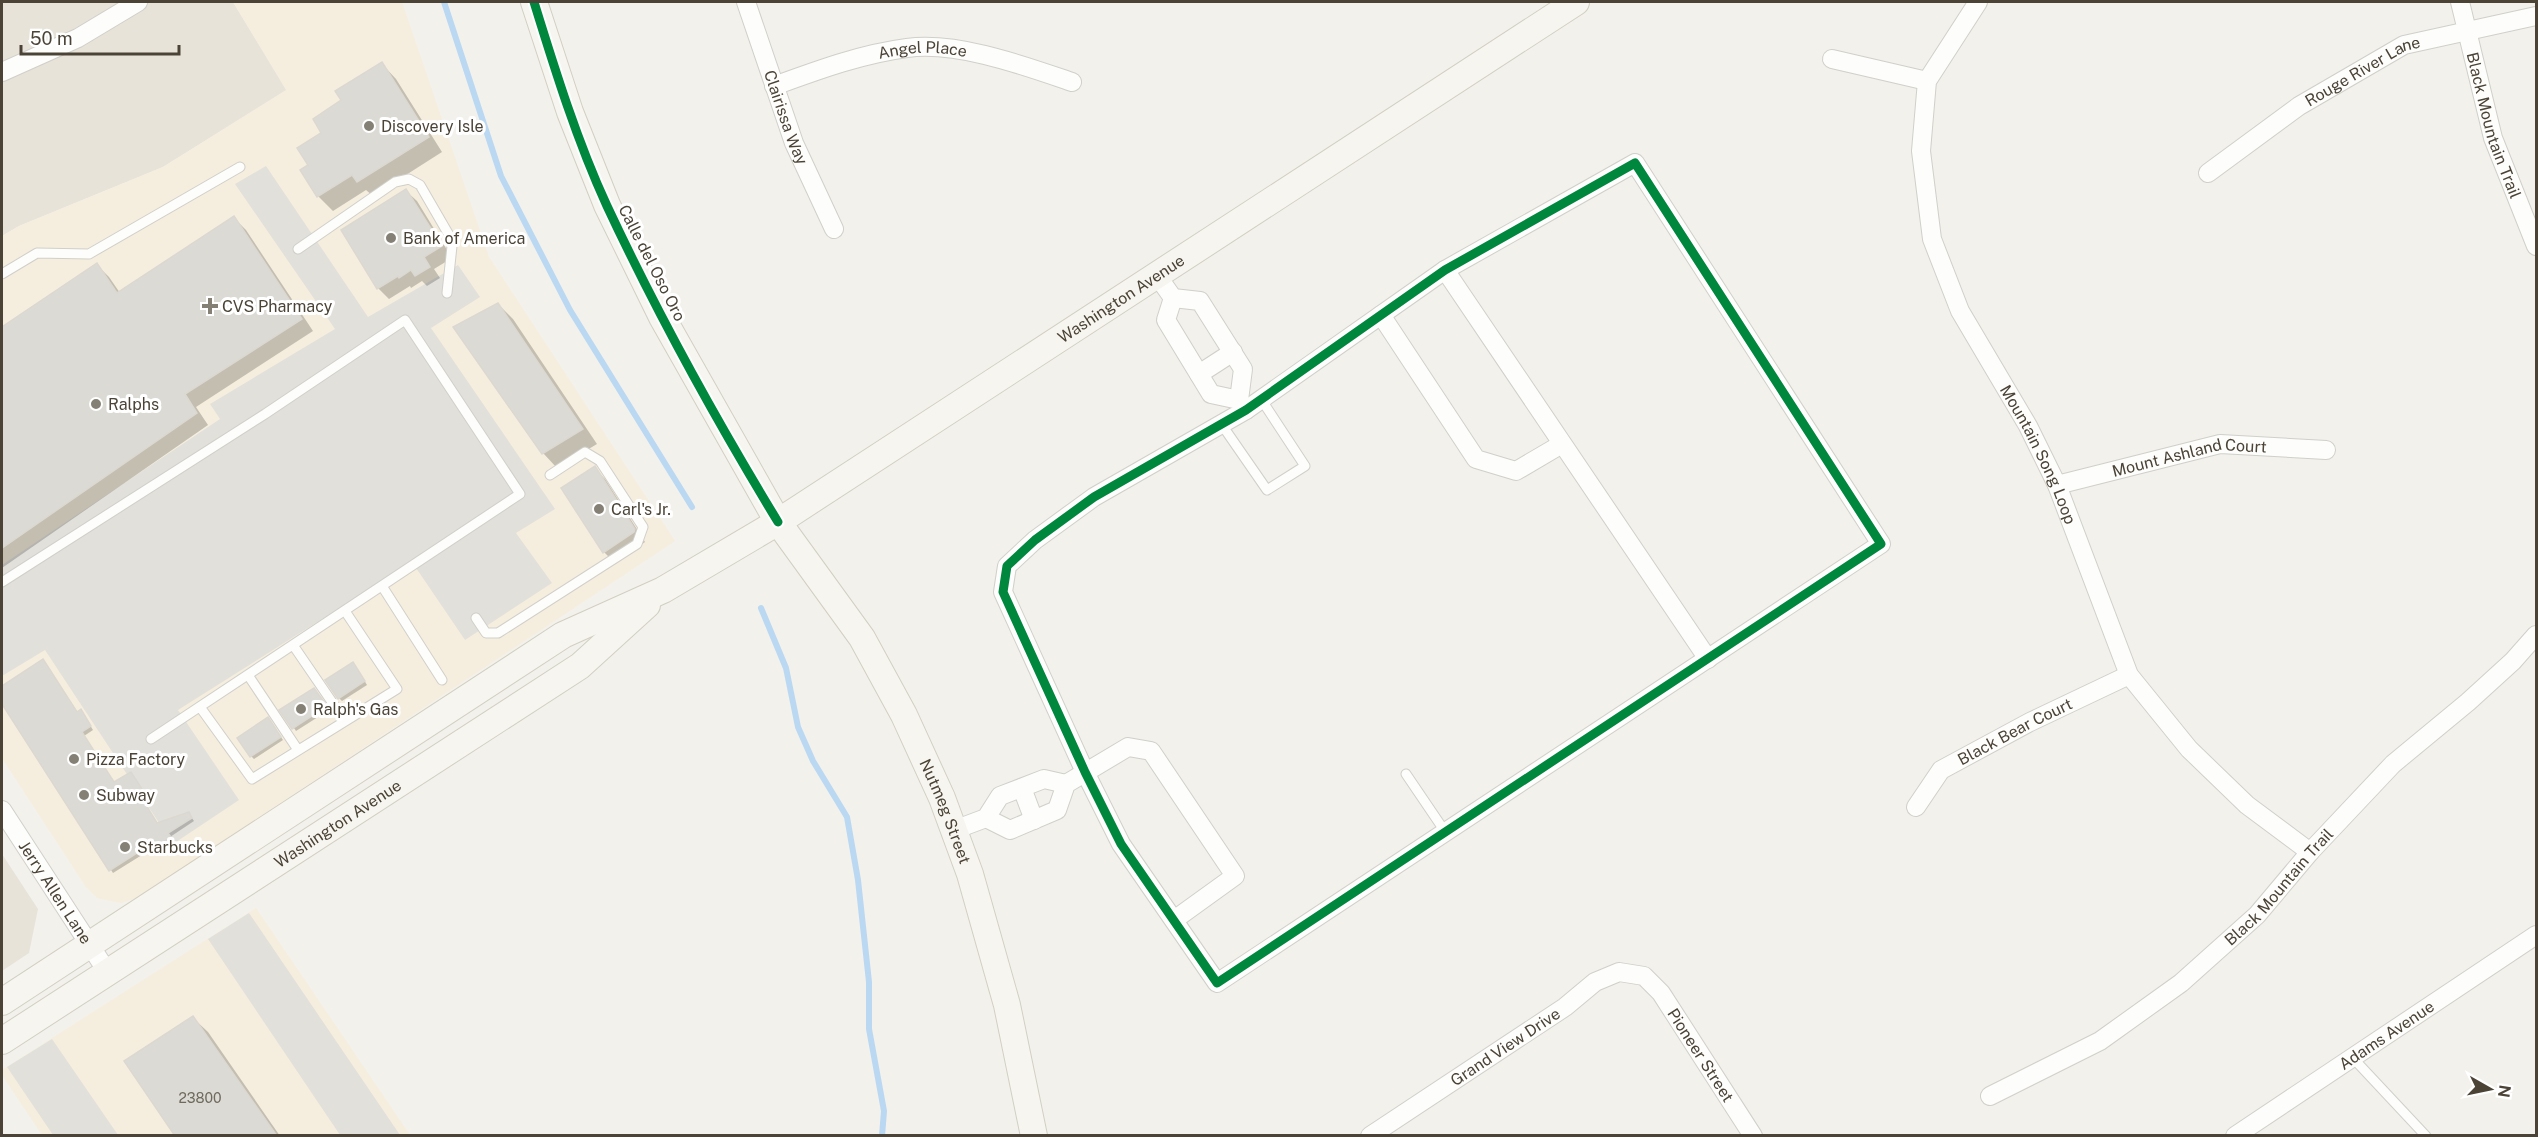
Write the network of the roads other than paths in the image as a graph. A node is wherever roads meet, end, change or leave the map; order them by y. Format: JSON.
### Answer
{"nodes":[{"id":1,"x":138,"y":2,"type":"edge"},
{"id":2,"x":534,"y":2,"type":"edge"},
{"id":3,"x":746,"y":2,"type":"edge"},
{"id":4,"x":1576,"y":2,"type":"edge"},
{"id":5,"x":1978,"y":2,"type":"edge"},
{"id":6,"x":2460,"y":2,"type":"edge"},
{"id":7,"x":2536,"y":15,"type":"edge"},
{"id":8,"x":2468,"y":31,"type":"junction"},
{"id":9,"x":1832,"y":59,"type":"dead end"},
{"id":10,"x":2,"y":72,"type":"edge"},
{"id":11,"x":1928,"y":81,"type":"junction"},
{"id":12,"x":1072,"y":82,"type":"dead end"},
{"id":13,"x":774,"y":86,"type":"junction"},
{"id":14,"x":240,"y":167,"type":"dead end"},
{"id":15,"x":2208,"y":173,"type":"dead end"},
{"id":16,"x":834,"y":229,"type":"dead end"},
{"id":17,"x":2536,"y":246,"type":"edge"},
{"id":18,"x":298,"y":249,"type":"dead end"},
{"id":19,"x":1445,"y":270,"type":"junction"},
{"id":20,"x":2,"y":274,"type":"edge"},
{"id":21,"x":1156,"y":274,"type":"junction"},
{"id":22,"x":447,"y":293,"type":"dead end"},
{"id":23,"x":1173,"y":298,"type":"junction"},
{"id":24,"x":1381,"y":315,"type":"junction"},
{"id":25,"x":1233,"y":352,"type":"junction"},
{"id":26,"x":1199,"y":374,"type":"junction"},
{"id":27,"x":1261,"y":399,"type":"junction"},
{"id":28,"x":1242,"y":405,"type":"junction"},
{"id":29,"x":1222,"y":425,"type":"junction"},
{"id":30,"x":1562,"y":444,"type":"junction"},
{"id":31,"x":2326,"y":450,"type":"dead end"},
{"id":32,"x":550,"y":475,"type":"dead end"},
{"id":33,"x":2057,"y":485,"type":"junction"},
{"id":34,"x":778,"y":522,"type":"junction"},
{"id":35,"x":2,"y":582,"type":"edge"},
{"id":36,"x":382,"y":586,"type":"junction"},
{"id":37,"x":663,"y":590,"type":"junction"},
{"id":38,"x":345,"y":610,"type":"junction"},
{"id":39,"x":476,"y":618,"type":"dead end"},
{"id":40,"x":2536,"y":635,"type":"edge"},
{"id":41,"x":293,"y":645,"type":"junction"},
{"id":42,"x":1708,"y":659,"type":"junction"},
{"id":43,"x":248,"y":675,"type":"junction"},
{"id":44,"x":2129,"y":675,"type":"junction"},
{"id":45,"x":442,"y":680,"type":"dead end"},
{"id":46,"x":458,"y":704,"type":"junction"},
{"id":47,"x":200,"y":707,"type":"junction"},
{"id":48,"x":345,"y":721,"type":"junction"},
{"id":49,"x":151,"y":739,"type":"dead end"},
{"id":50,"x":298,"y":750,"type":"junction"},
{"id":51,"x":1085,"y":772,"type":"junction"},
{"id":52,"x":1406,"y":774,"type":"dead end"},
{"id":53,"x":1066,"y":784,"type":"junction"},
{"id":54,"x":1022,"y":788,"type":"junction"},
{"id":55,"x":316,"y":797,"type":"junction"},
{"id":56,"x":1916,"y":807,"type":"dead end"},
{"id":57,"x":351,"y":814,"type":"junction"},
{"id":58,"x":986,"y":818,"type":"junction"},
{"id":59,"x":1034,"y":820,"type":"junction"},
{"id":60,"x":4,"y":821,"type":"edge"},
{"id":61,"x":954,"y":830,"type":"junction"},
{"id":62,"x":1446,"y":832,"type":"junction"},
{"id":63,"x":2310,"y":852,"type":"junction"},
{"id":64,"x":217,"y":903,"type":"junction"},
{"id":65,"x":1174,"y":920,"type":"junction"},
{"id":66,"x":2536,"y":935,"type":"edge"},
{"id":67,"x":90,"y":945,"type":"junction"},
{"id":68,"x":108,"y":973,"type":"junction"},
{"id":69,"x":1644,"y":976,"type":"joint"},
{"id":70,"x":2,"y":1002,"type":"edge"},
{"id":71,"x":2,"y":1041,"type":"edge"},
{"id":72,"x":2352,"y":1057,"type":"junction"},
{"id":73,"x":1990,"y":1095,"type":"dead end"},
{"id":74,"x":1034,"y":1136,"type":"edge"},
{"id":75,"x":1370,"y":1136,"type":"edge"},
{"id":76,"x":1753,"y":1136,"type":"edge"},
{"id":77,"x":2235,"y":1136,"type":"edge"},
{"id":78,"x":2426,"y":1136,"type":"edge"}],
"edges":[{"from":1,"to":10,"type":"street"},
{"from":2,"to":34,"type":"main road","name":"Calle del Oso Oro"},
{"from":3,"to":13,"type":"street","name":"Clairissa Way"},
{"from":4,"to":21,"type":"main road","name":"Washington Avenue"},
{"from":5,"to":11,"type":"street","name":"Mountain Song Loop"},
{"from":6,"to":8,"type":"street","name":"Black Mountain Trail"},
{"from":7,"to":8,"type":"street","name":"Rouge River Lane"},
{"from":8,"to":15,"type":"street","name":"Rouge River Lane"},
{"from":8,"to":17,"type":"street","name":"Black Mountain Trail"},
{"from":9,"to":11,"type":"street"},
{"from":11,"to":33,"type":"street","name":"Mountain Song Loop"},
{"from":12,"to":13,"type":"street","name":"Angel Place"},
{"from":13,"to":16,"type":"street","name":"Clairissa Way"},
{"from":14,"to":20,"type":"lane"},
{"from":18,"to":22,"type":"lane"},
{"from":19,"to":24,"type":"street"},
{"from":19,"to":30,"type":"street"},
{"from":19,"to":42,"type":"street"},
{"from":21,"to":23,"type":"street"},
{"from":21,"to":34,"type":"main road","name":"Washington Avenue"},
{"from":23,"to":25,"type":"street"},
{"from":23,"to":26,"type":"street"},
{"from":24,"to":27,"type":"street"},
{"from":24,"to":30,"type":"street"},
{"from":25,"to":26,"type":"street"},
{"from":25,"to":28,"type":"street"},
{"from":26,"to":28,"type":"street"},
{"from":27,"to":28,"type":"street"},
{"from":27,"to":29,"type":"lane"},
{"from":28,"to":29,"type":"street"},
{"from":29,"to":51,"type":"street"},
{"from":30,"to":42,"type":"street"},
{"from":31,"to":33,"type":"street","name":"Mount Ashland Court"},
{"from":32,"to":39,"type":"lane"},
{"from":33,"to":44,"type":"street","name":"Mountain Song Loop"},
{"from":34,"to":37,"type":"main road","name":"Washington Avenue"},
{"from":34,"to":61,"type":"main road","name":"Nutmeg Street"},
{"from":35,"to":36,"type":"lane"},
{"from":36,"to":38,"type":"lane"},
{"from":36,"to":45,"type":"lane"},
{"from":37,"to":46,"type":"main road","name":"Washington Avenue"},
{"from":37,"to":57,"type":"main road","name":"Washington Avenue"},
{"from":38,"to":41,"type":"lane"},
{"from":38,"to":48,"type":"lane"},
{"from":40,"to":63,"type":"street","name":"Black Mountain Trail"},
{"from":41,"to":43,"type":"lane"},
{"from":41,"to":48,"type":"lane"},
{"from":42,"to":62,"type":"street"},
{"from":43,"to":47,"type":"lane"},
{"from":43,"to":50,"type":"lane"},
{"from":44,"to":56,"type":"street","name":"Black Bear Court"},
{"from":44,"to":63,"type":"street","name":"Mountain Song Loop"},
{"from":46,"to":55,"type":"main road","name":"Washington Avenue"},
{"from":46,"to":57,"type":"main road"},
{"from":47,"to":49,"type":"lane"},
{"from":47,"to":50,"type":"lane"},
{"from":48,"to":50,"type":"lane"},
{"from":51,"to":53,"type":"street"},
{"from":51,"to":65,"type":"street"},
{"from":51,"to":65,"type":"street"},
{"from":52,"to":62,"type":"lane"},
{"from":53,"to":54,"type":"street"},
{"from":53,"to":59,"type":"street"},
{"from":54,"to":58,"type":"street"},
{"from":54,"to":59,"type":"street"},
{"from":55,"to":64,"type":"main road"},
{"from":55,"to":67,"type":"main road","name":"Washington Avenue"},
{"from":57,"to":64,"type":"main road","name":"Washington Avenue"},
{"from":58,"to":59,"type":"street"},
{"from":58,"to":61,"type":"street"},
{"from":60,"to":67,"type":"street","name":"Jerry Allen Lane"},
{"from":61,"to":74,"type":"main road","name":"Nutmeg Street"},
{"from":62,"to":65,"type":"street"},
{"from":63,"to":73,"type":"street","name":"Black Mountain Trail"},
{"from":64,"to":68,"type":"main road","name":"Washington Avenue"},
{"from":66,"to":72,"type":"street","name":"Adams Avenue"},
{"from":67,"to":68,"type":"street","name":"Jerry Allen Lane"},
{"from":67,"to":70,"type":"main road","name":"Washington Avenue"},
{"from":68,"to":71,"type":"main road","name":"Washington Avenue"},
{"from":69,"to":75,"type":"street","name":"Grand View Drive"},
{"from":69,"to":76,"type":"street","name":"Pioneer Street"},
{"from":72,"to":77,"type":"street","name":"Adams Avenue"},
{"from":72,"to":78,"type":"lane"}]}
